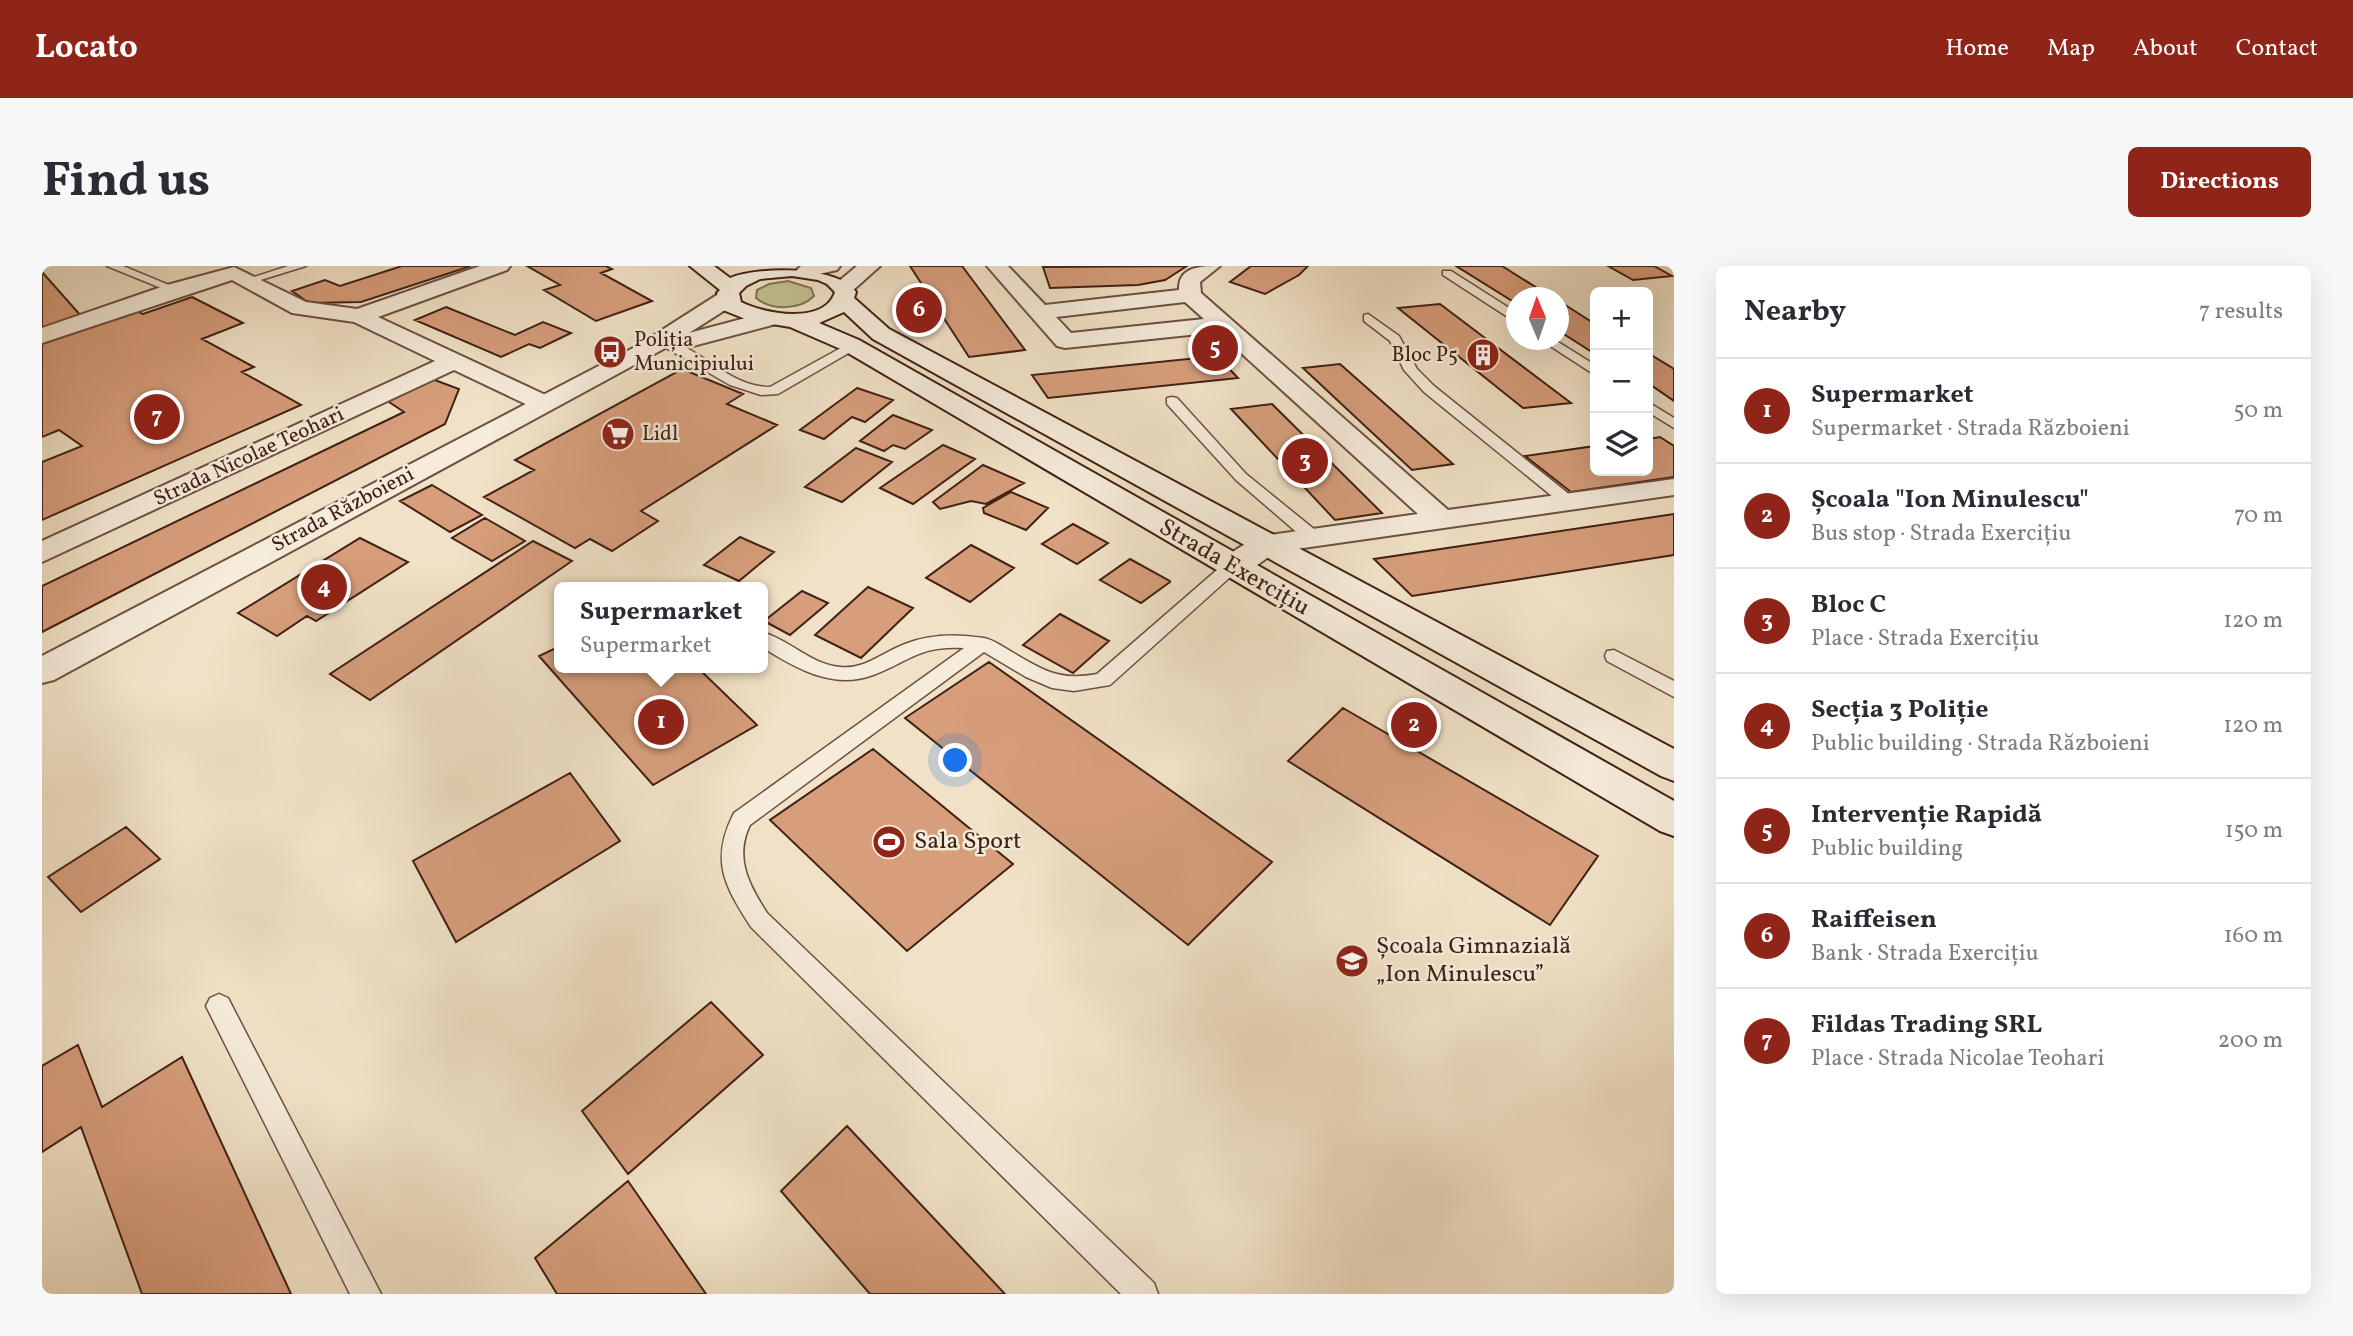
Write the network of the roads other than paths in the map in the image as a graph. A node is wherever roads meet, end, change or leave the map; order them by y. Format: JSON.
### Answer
{"nodes":[{"id":1,"x":113,"y":266,"type":"edge"},
{"id":2,"x":300,"y":266,"type":"edge"},
{"id":3,"x":500,"y":266,"type":"edge"},
{"id":4,"x":700,"y":266,"type":"edge"},
{"id":5,"x":830,"y":266,"type":"edge"},
{"id":6,"x":870,"y":266,"type":"edge"},
{"id":7,"x":997,"y":266,"type":"edge"},
{"id":8,"x":1210,"y":266,"type":"edge"},
{"id":9,"x":789,"y":269,"type":"edge"},
{"id":10,"x":1447,"y":273,"type":"dead end"},
{"id":11,"x":251,"y":281,"type":"junction"},
{"id":12,"x":175,"y":290,"type":"junction"},
{"id":13,"x":729,"y":293,"type":"junction"},
{"id":14,"x":843,"y":293,"type":"junction"},
{"id":15,"x":1190,"y":295,"type":"junction"},
{"id":16,"x":1040,"y":312,"type":"junction"},
{"id":17,"x":1506,"y":312,"type":"edge"},
{"id":18,"x":359,"y":316,"type":"junction"},
{"id":19,"x":1368,"y":317,"type":"dead end"},
{"id":20,"x":780,"y":320,"type":"junction"},
{"id":21,"x":1225,"y":324,"type":"junction"},
{"id":22,"x":42,"y":336,"type":"edge"},
{"id":23,"x":853,"y":346,"type":"junction"},
{"id":24,"x":657,"y":348,"type":"junction"},
{"id":25,"x":1562,"y":350,"type":"edge"},
{"id":26,"x":456,"y":360,"type":"junction"},
{"id":27,"x":1590,"y":368,"type":"edge"},
{"id":28,"x":1172,"y":401,"type":"dead end"},
{"id":29,"x":543,"y":403,"type":"junction"},
{"id":30,"x":1653,"y":409,"type":"edge"},
{"id":31,"x":1674,"y":424,"type":"edge"},
{"id":32,"x":1674,"y":487,"type":"edge"},
{"id":33,"x":1569,"y":502,"type":"junction"},
{"id":34,"x":1441,"y":519,"type":"junction"},
{"id":35,"x":1314,"y":538,"type":"junction"},
{"id":36,"x":1266,"y":544,"type":"junction"},
{"id":37,"x":42,"y":553,"type":"edge"},
{"id":38,"x":1231,"y":567,"type":"junction"},
{"id":39,"x":768,"y":641,"type":"edge"},
{"id":40,"x":983,"y":644,"type":"junction"},
{"id":41,"x":1614,"y":656,"type":"dead end"},
{"id":42,"x":42,"y":671,"type":"edge"},
{"id":43,"x":1674,"y":690,"type":"edge"},
{"id":44,"x":1674,"y":766,"type":"edge"},
{"id":45,"x":1674,"y":820,"type":"edge"},
{"id":46,"x":219,"y":1006,"type":"dead end"},
{"id":47,"x":366,"y":1294,"type":"edge"},
{"id":48,"x":1143,"y":1294,"type":"edge"}],
"edges":[{"from":1,"to":12,"type":"lane"},
{"from":2,"to":11,"type":"lane"},
{"from":3,"to":18,"type":"street"},
{"from":4,"to":13,"type":"street"},
{"from":5,"to":9,"type":"street"},
{"from":6,"to":14,"type":"street"},
{"from":7,"to":16,"type":"street"},
{"from":8,"to":15,"type":"street"},
{"from":9,"to":13,"type":"street"},
{"from":9,"to":14,"type":"street","name":"Strada Exercițiu"},
{"from":10,"to":17,"type":"lane"},
{"from":11,"to":12,"type":"street"},
{"from":11,"to":18,"type":"street"},
{"from":12,"to":22,"type":"street"},
{"from":13,"to":20,"type":"street","name":"Strada Exercițiu"},
{"from":13,"to":24,"type":"street"},
{"from":14,"to":20,"type":"street"},
{"from":14,"to":36,"type":"street","name":"Strada Exercițiu"},
{"from":15,"to":16,"type":"street"},
{"from":15,"to":21,"type":"street"},
{"from":16,"to":21,"type":"street"},
{"from":18,"to":26,"type":"street"},
{"from":19,"to":33,"type":"lane"},
{"from":20,"to":23,"type":"street","name":"Strada Exercițiu"},
{"from":20,"to":24,"type":"street"},
{"from":21,"to":34,"type":"street"},
{"from":23,"to":24,"type":"lane"},
{"from":23,"to":38,"type":"street","name":"Strada Exercițiu"},
{"from":24,"to":29,"type":"street","name":"Strada Războieni"},
{"from":25,"to":27,"type":"lane"},
{"from":26,"to":29,"type":"street"},
{"from":26,"to":37,"type":"street","name":"Strada Nicolae Teohari"},
{"from":28,"to":35,"type":"lane"},
{"from":29,"to":42,"type":"street","name":"Strada Războieni"},
{"from":30,"to":31,"type":"lane"},
{"from":32,"to":33,"type":"street"},
{"from":33,"to":34,"type":"street"},
{"from":34,"to":35,"type":"street"},
{"from":35,"to":36,"type":"street"},
{"from":36,"to":38,"type":"street"},
{"from":36,"to":44,"type":"street","name":"Strada Exercițiu"},
{"from":38,"to":40,"type":"lane"},
{"from":38,"to":45,"type":"street","name":"Strada Exercițiu"},
{"from":39,"to":40,"type":"lane"},
{"from":40,"to":48,"type":"lane"},
{"from":41,"to":43,"type":"lane"},
{"from":46,"to":47,"type":"lane"}]}
